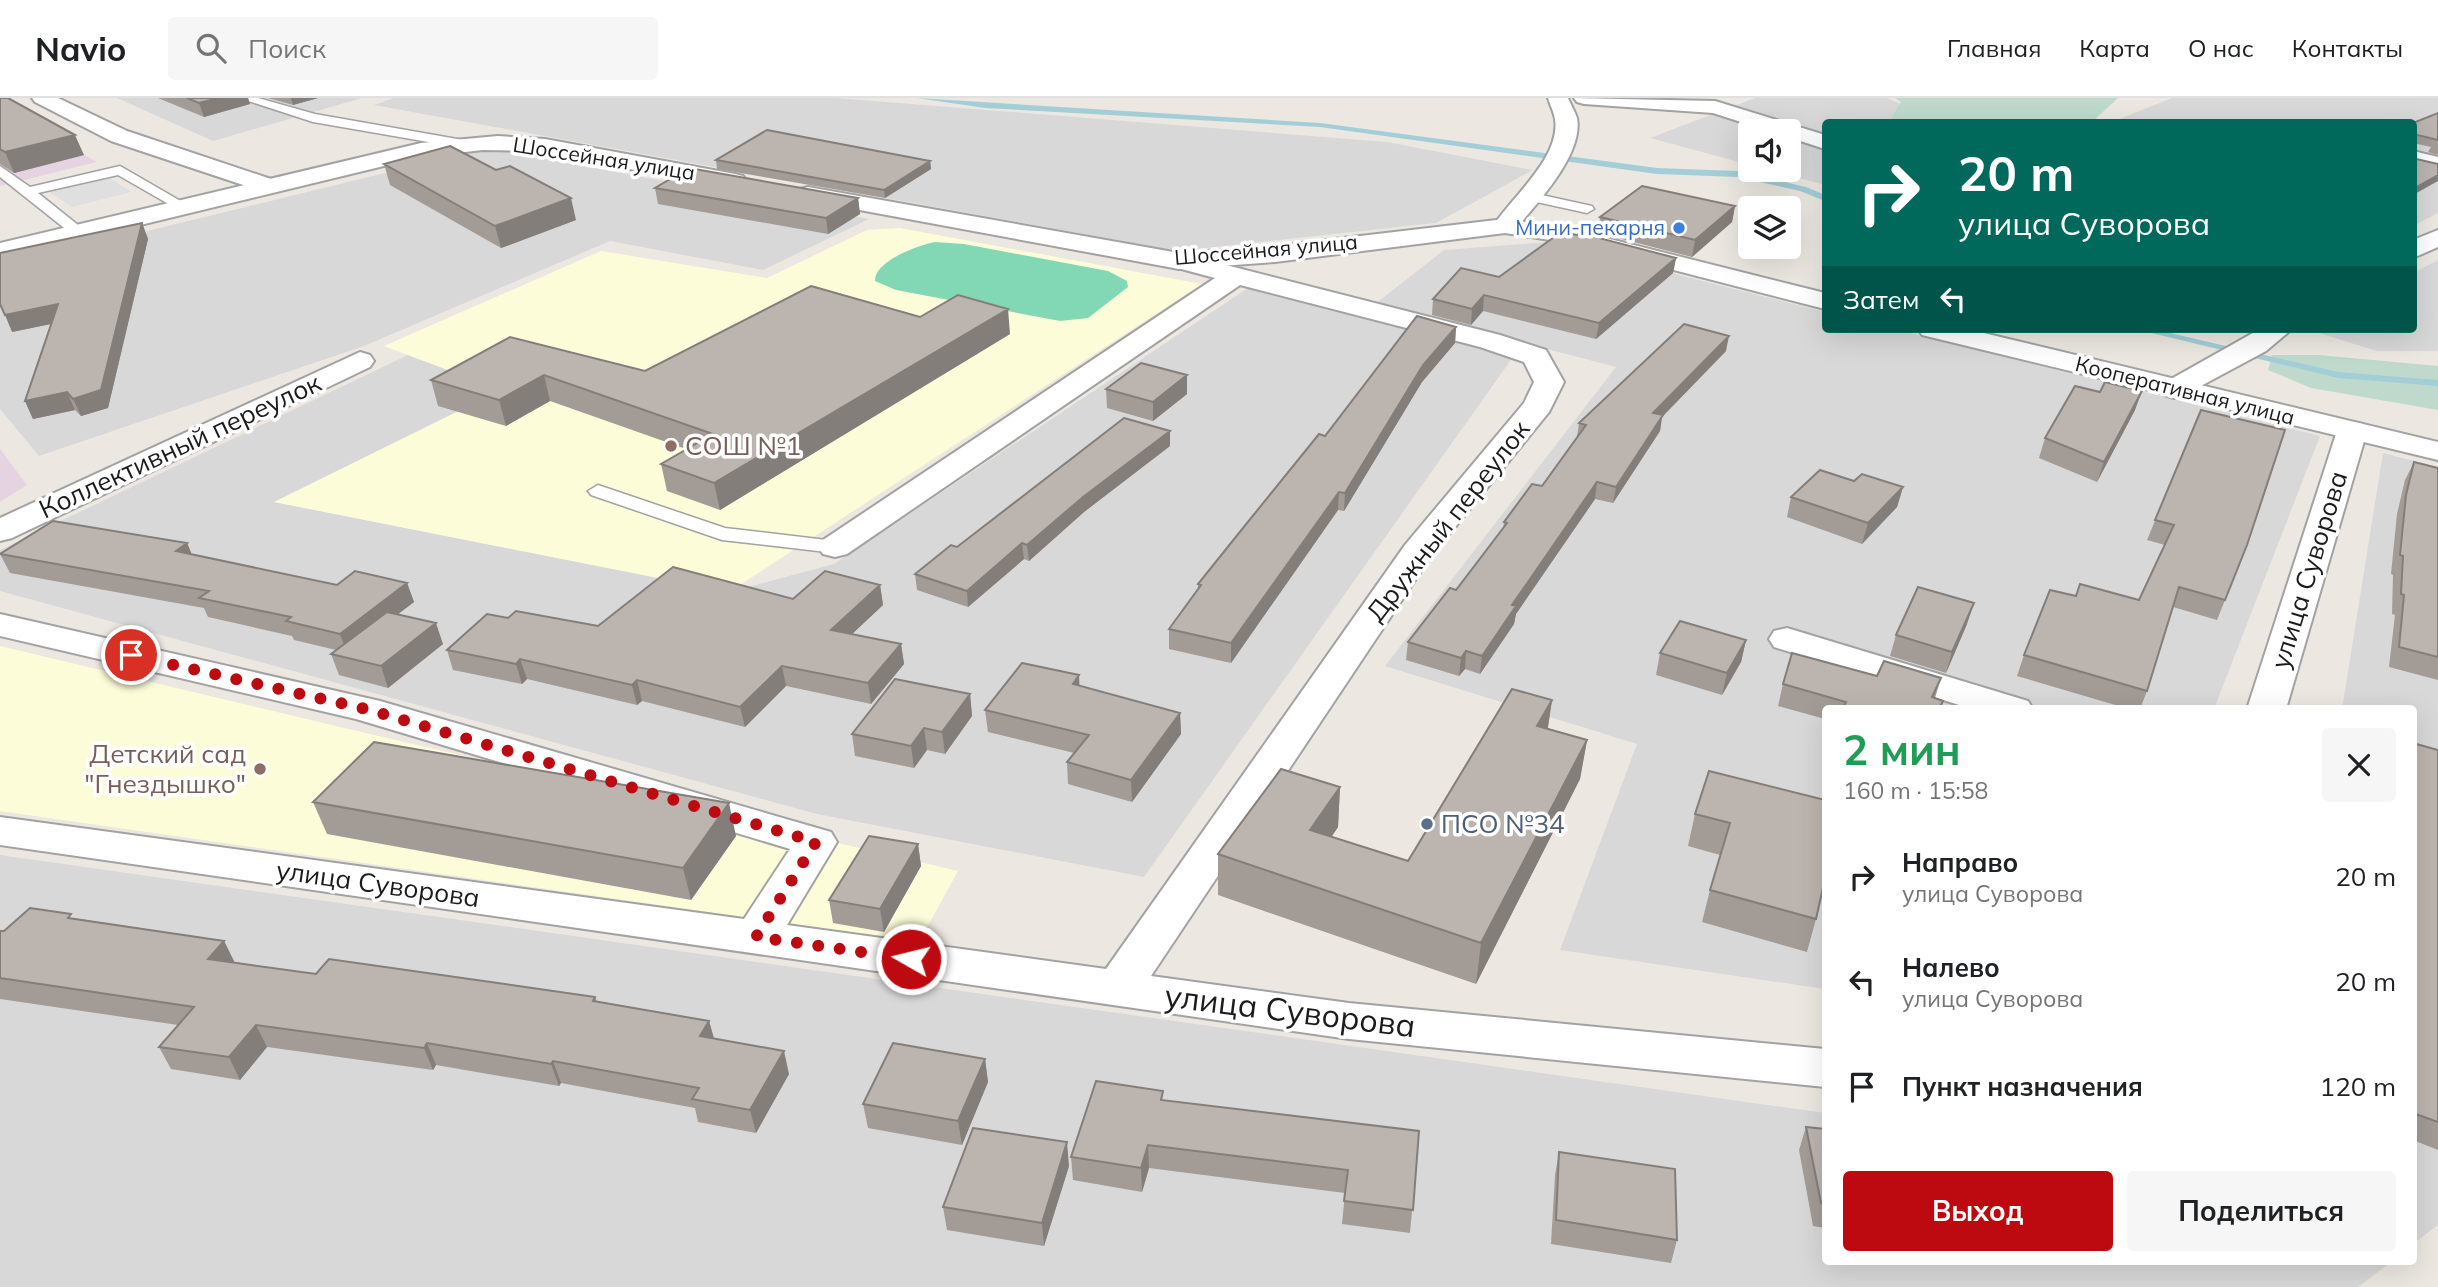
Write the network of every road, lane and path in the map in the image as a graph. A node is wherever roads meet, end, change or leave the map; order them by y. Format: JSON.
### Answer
{"nodes":[{"id":1,"x":42,"y":98,"type":"edge"},
{"id":2,"x":245,"y":98,"type":"edge"},
{"id":3,"x":1558,"y":98,"type":"edge"},
{"id":4,"x":1584,"y":98,"type":"edge"},
{"id":5,"x":1822,"y":141,"type":"edge"},
{"id":6,"x":463,"y":144,"type":"junction"},
{"id":7,"x":2417,"y":159,"type":"edge"},
{"id":8,"x":2438,"y":164,"type":"edge"},
{"id":9,"x":0,"y":170,"type":"edge"},
{"id":10,"x":269,"y":186,"type":"junction"},
{"id":11,"x":760,"y":186,"type":"edge"},
{"id":12,"x":787,"y":191,"type":"edge"},
{"id":13,"x":27,"y":192,"type":"junction"},
{"id":14,"x":1528,"y":196,"type":"junction"},
{"id":15,"x":184,"y":207,"type":"junction"},
{"id":16,"x":1587,"y":209,"type":"dead end"},
{"id":17,"x":1504,"y":226,"type":"junction"},
{"id":18,"x":78,"y":232,"type":"junction"},
{"id":19,"x":2438,"y":237,"type":"edge"},
{"id":20,"x":2417,"y":248,"type":"edge"},
{"id":21,"x":0,"y":251,"type":"edge"},
{"id":22,"x":1179,"y":261,"type":"junction"},
{"id":23,"x":1235,"y":276,"type":"junction"},
{"id":24,"x":1822,"y":300,"type":"edge"},
{"id":25,"x":1948,"y":333,"type":"edge"},
{"id":26,"x":2267,"y":337,"type":"edge"},
{"id":27,"x":360,"y":361,"type":"dead end"},
{"id":28,"x":2174,"y":389,"type":"junction"},
{"id":29,"x":2352,"y":431,"type":"junction"},
{"id":30,"x":2438,"y":451,"type":"edge"},
{"id":31,"x":598,"y":491,"type":"dead end"},
{"id":32,"x":0,"y":531,"type":"edge"},
{"id":33,"x":835,"y":547,"type":"joint"},
{"id":34,"x":0,"y":625,"type":"edge"},
{"id":35,"x":1787,"y":639,"type":"dead end"},
{"id":36,"x":2001,"y":705,"type":"edge"},
{"id":37,"x":2267,"y":705,"type":"edge"},
{"id":38,"x":0,"y":831,"type":"edge"},
{"id":39,"x":756,"y":937,"type":"junction"},
{"id":40,"x":1118,"y":988,"type":"junction"},
{"id":41,"x":1822,"y":1068,"type":"edge"}],
"edges":[{"from":1,"to":10,"type":"street"},
{"from":2,"to":6,"type":"lane"},
{"from":3,"to":14,"type":"street"},
{"from":4,"to":5,"type":"street"},
{"from":6,"to":10,"type":"street","name":"Шоссейная улица"},
{"from":6,"to":11,"type":"street","name":"Шоссейная улица"},
{"from":7,"to":8,"type":"street"},
{"from":9,"to":13,"type":"lane"},
{"from":10,"to":15,"type":"street","name":"Шоссейная улица"},
{"from":12,"to":22,"type":"street","name":"Шоссейная улица"},
{"from":13,"to":15,"type":"lane"},
{"from":13,"to":18,"type":"lane"},
{"from":14,"to":16,"type":"lane"},
{"from":14,"to":17,"type":"street"},
{"from":15,"to":18,"type":"street","name":"Шоссейная улица"},
{"from":17,"to":22,"type":"street","name":"Шоссейная улица"},
{"from":17,"to":24,"type":"street"},
{"from":18,"to":21,"type":"street","name":"Шоссейная улица"},
{"from":19,"to":20,"type":"street"},
{"from":22,"to":23,"type":"street","name":"Дружный переулок"},
{"from":23,"to":33,"type":"street","name":"Шоссейная улица"},
{"from":23,"to":40,"type":"street","name":"Дружный переулок"},
{"from":25,"to":28,"type":"street","name":"Кооперативная улица"},
{"from":26,"to":28,"type":"street"},
{"from":27,"to":32,"type":"street","name":"Коллективный переулок"},
{"from":28,"to":29,"type":"street","name":"Кооперативная улица"},
{"from":29,"to":30,"type":"street","name":"Кооперативная улица"},
{"from":29,"to":37,"type":"street","name":"улица Суворова"},
{"from":31,"to":33,"type":"lane"},
{"from":34,"to":39,"type":"street"},
{"from":35,"to":36,"type":"street"},
{"from":38,"to":39,"type":"street","name":"улица Суворова"},
{"from":39,"to":40,"type":"street","name":"улица Суворова"},
{"from":40,"to":41,"type":"street","name":"улица Суворова"}]}
